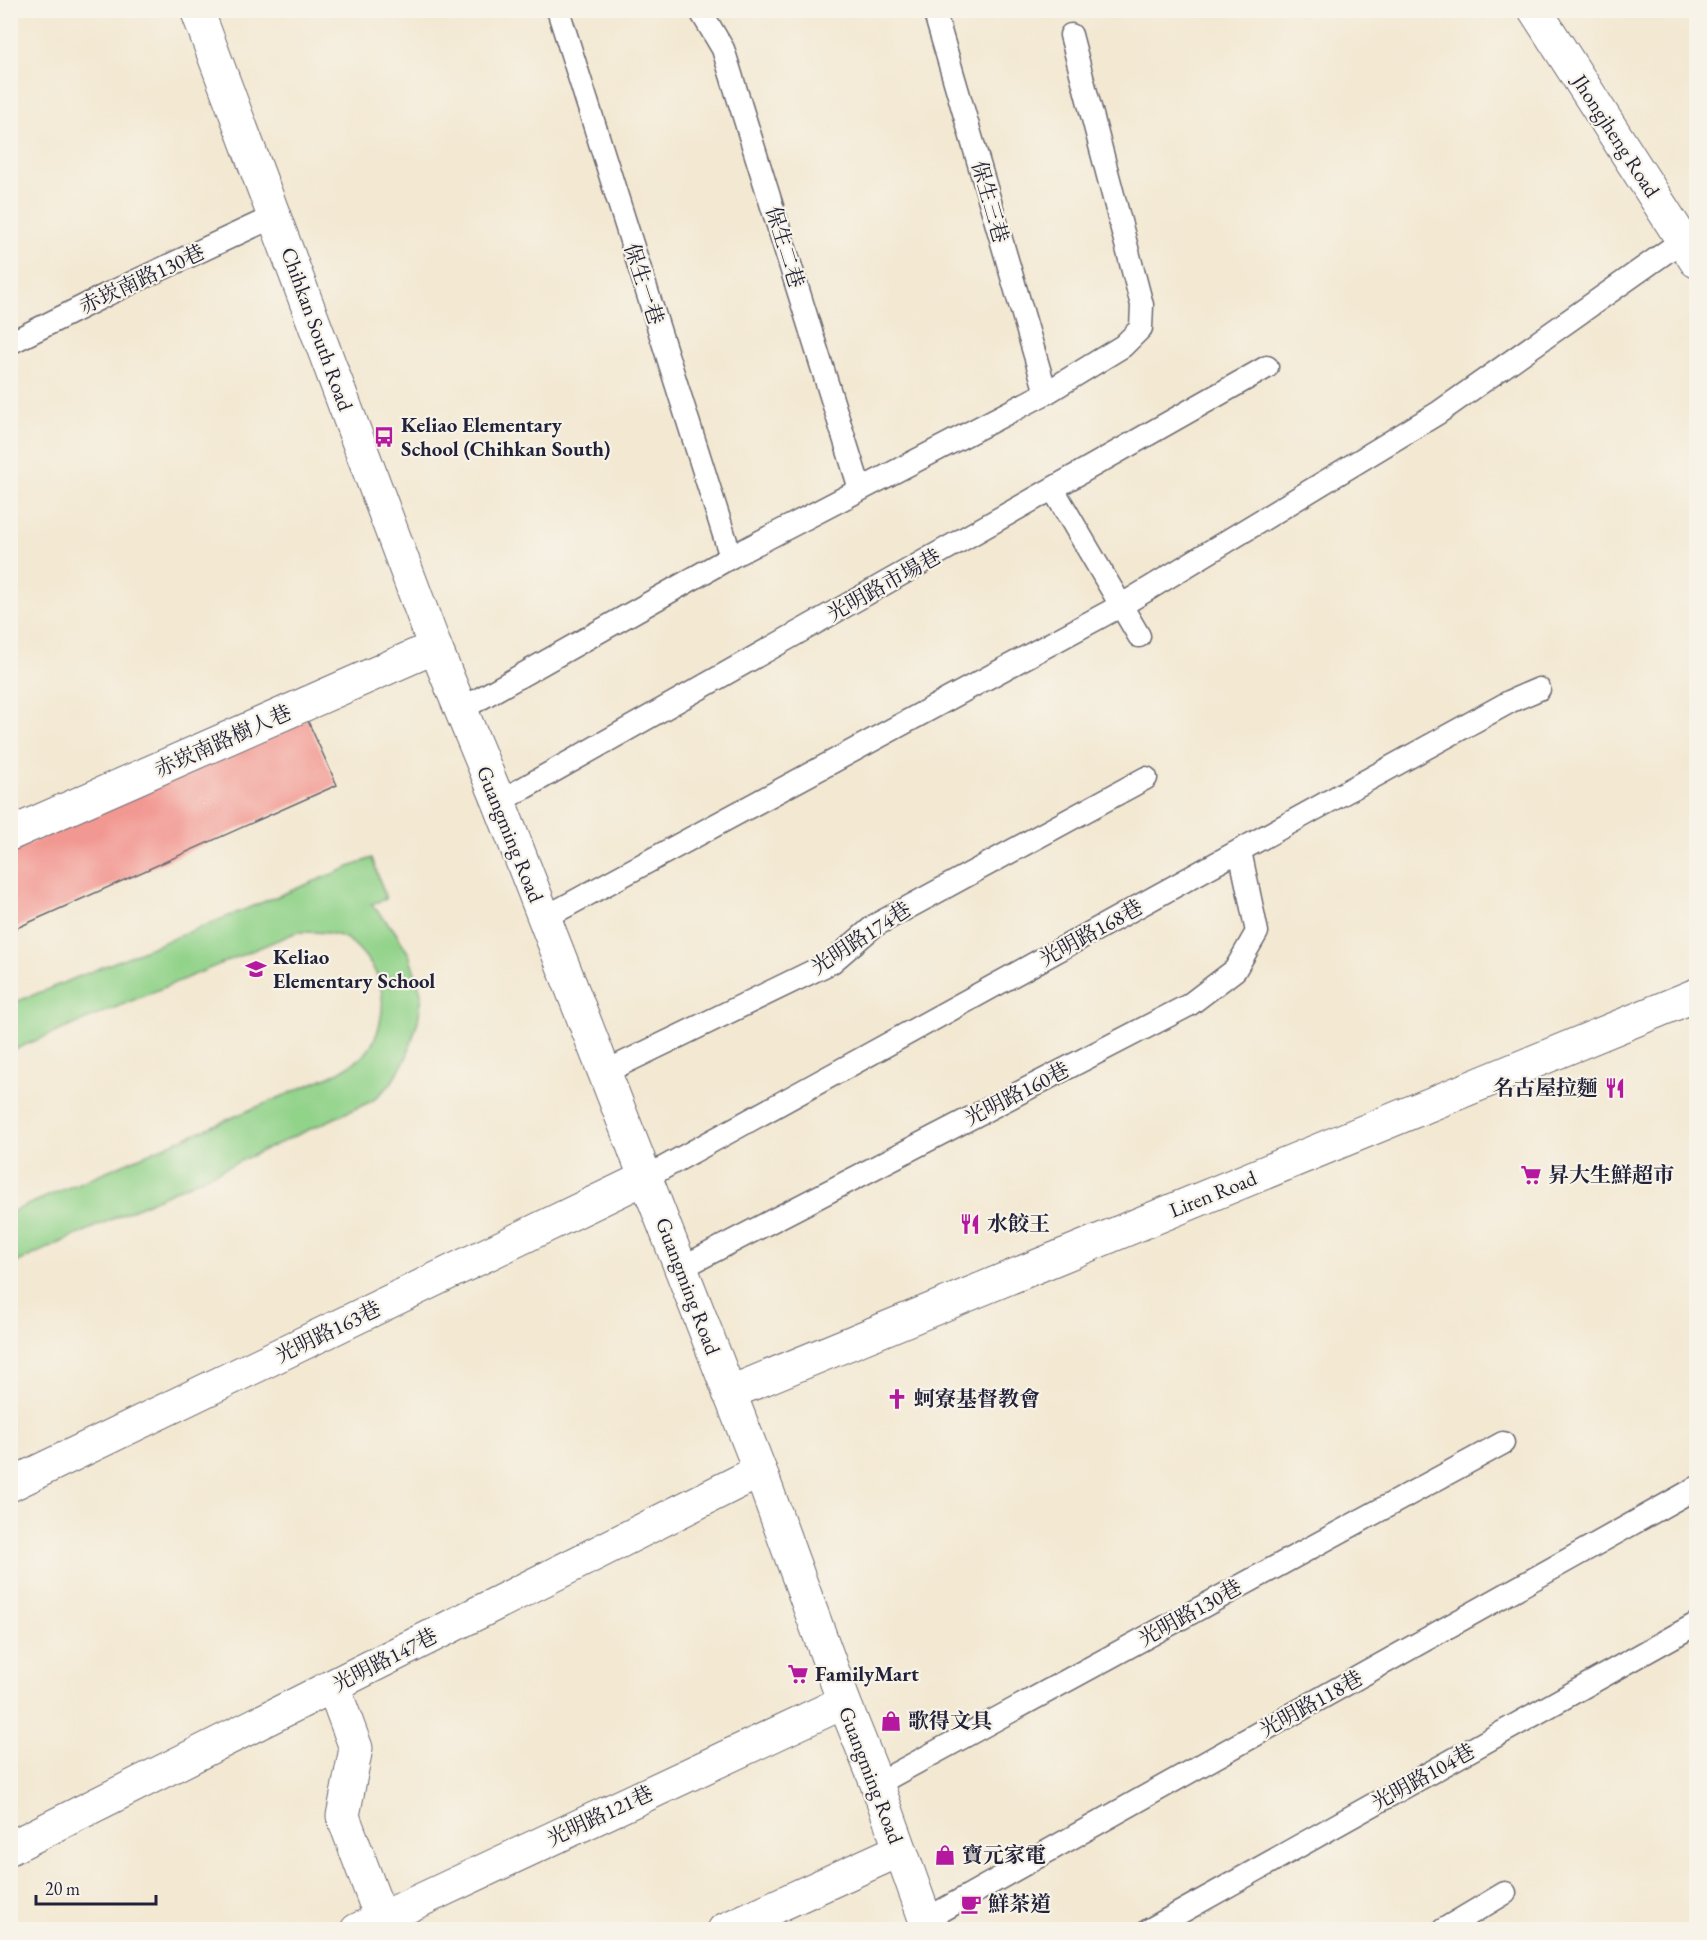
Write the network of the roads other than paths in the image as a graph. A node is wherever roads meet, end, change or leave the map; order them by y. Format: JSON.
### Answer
{"nodes":[{"id":1,"x":197,"y":10,"type":"edge"},
{"id":2,"x":558,"y":10,"type":"edge"},
{"id":3,"x":700,"y":10,"type":"edge"},
{"id":4,"x":934,"y":10,"type":"edge"},
{"id":5,"x":1535,"y":10,"type":"edge"},
{"id":6,"x":1071,"y":35,"type":"dead end"},
{"id":7,"x":275,"y":216,"type":"junction"},
{"id":8,"x":1690,"y":250,"type":"edge"},
{"id":9,"x":10,"y":343,"type":"edge"},
{"id":10,"x":1268,"y":367,"type":"dead end"},
{"id":11,"x":1046,"y":393,"type":"junction"},
{"id":12,"x":860,"y":489,"type":"junction"},
{"id":13,"x":1053,"y":489,"type":"junction"},
{"id":14,"x":730,"y":557,"type":"junction"},
{"id":15,"x":1122,"y":605,"type":"junction"},
{"id":16,"x":1139,"y":636,"type":"dead end"},
{"id":17,"x":435,"y":647,"type":"junction"},
{"id":18,"x":1539,"y":689,"type":"dead end"},
{"id":19,"x":460,"y":710,"type":"junction"},
{"id":20,"x":1146,"y":778,"type":"dead end"},
{"id":21,"x":499,"y":802,"type":"junction"},
{"id":22,"x":10,"y":834,"type":"edge"},
{"id":23,"x":1240,"y":851,"type":"junction"},
{"id":24,"x":544,"y":918,"type":"junction"},
{"id":25,"x":1696,"y":995,"type":"edge"},
{"id":26,"x":603,"y":1073,"type":"junction"},
{"id":27,"x":645,"y":1179,"type":"junction"},
{"id":28,"x":681,"y":1268,"type":"junction"},
{"id":29,"x":729,"y":1393,"type":"junction"},
{"id":30,"x":1503,"y":1443,"type":"dead end"},
{"id":31,"x":760,"y":1471,"type":"junction"},
{"id":32,"x":10,"y":1485,"type":"edge"},
{"id":33,"x":1696,"y":1488,"type":"edge"},
{"id":34,"x":1696,"y":1624,"type":"edge"},
{"id":35,"x":333,"y":1686,"type":"junction"},
{"id":36,"x":844,"y":1702,"type":"junction"},
{"id":37,"x":878,"y":1784,"type":"junction"},
{"id":38,"x":10,"y":1848,"type":"edge"},
{"id":39,"x":900,"y":1850,"type":"junction"},
{"id":40,"x":1504,"y":1893,"type":"dead end"},
{"id":41,"x":369,"y":1924,"type":"edge"},
{"id":42,"x":927,"y":1925,"type":"edge"},
{"id":43,"x":724,"y":1929,"type":"edge"},
{"id":44,"x":1149,"y":1929,"type":"edge"},
{"id":45,"x":1443,"y":1929,"type":"edge"}],
"edges":[{"from":1,"to":7,"type":"street","name":"Chihkan South Road"},
{"from":2,"to":14,"type":"lane","name":"保生一巷"},
{"from":3,"to":12,"type":"lane","name":"保生二巷"},
{"from":4,"to":11,"type":"lane","name":"保生三巷"},
{"from":5,"to":8,"type":"street","name":"Jhongjheng Road"},
{"from":6,"to":11,"type":"lane"},
{"from":7,"to":9,"type":"lane","name":"赤崁南路130巷"},
{"from":7,"to":17,"type":"street","name":"Chihkan South Road"},
{"from":8,"to":15,"type":"lane"},
{"from":10,"to":13,"type":"lane","name":"光明路市場巷"},
{"from":11,"to":12,"type":"lane"},
{"from":12,"to":14,"type":"lane"},
{"from":13,"to":15,"type":"lane"},
{"from":13,"to":21,"type":"lane","name":"光明路市場巷"},
{"from":14,"to":19,"type":"lane"},
{"from":15,"to":16,"type":"lane"},
{"from":15,"to":24,"type":"lane"},
{"from":17,"to":19,"type":"street","name":"Guangming Road"},
{"from":17,"to":22,"type":"street","name":"赤崁南路樹人巷"},
{"from":18,"to":23,"type":"lane","name":"光明路168巷"},
{"from":19,"to":21,"type":"street","name":"Guangming Road"},
{"from":20,"to":26,"type":"lane","name":"光明路174巷"},
{"from":21,"to":24,"type":"street","name":"Guangming Road"},
{"from":23,"to":27,"type":"lane","name":"光明路168巷"},
{"from":23,"to":28,"type":"lane","name":"光明路160巷"},
{"from":24,"to":26,"type":"street","name":"Guangming Road"},
{"from":25,"to":29,"type":"street","name":"Liren Road"},
{"from":26,"to":27,"type":"street","name":"Guangming Road"},
{"from":27,"to":28,"type":"street","name":"Guangming Road"},
{"from":27,"to":32,"type":"street","name":"光明路163巷"},
{"from":28,"to":29,"type":"street","name":"Guangming Road"},
{"from":29,"to":31,"type":"street","name":"Guangming Road"},
{"from":30,"to":37,"type":"lane","name":"光明路130巷"},
{"from":31,"to":35,"type":"street","name":"光明路147巷"},
{"from":31,"to":36,"type":"street","name":"Guangming Road"},
{"from":33,"to":42,"type":"lane","name":"光明路118巷"},
{"from":34,"to":44,"type":"lane","name":"光明路104巷"},
{"from":35,"to":38,"type":"street","name":"光明路147巷"},
{"from":35,"to":41,"type":"street"},
{"from":36,"to":37,"type":"street","name":"Guangming Road"},
{"from":36,"to":41,"type":"street","name":"光明路121巷"},
{"from":37,"to":39,"type":"street","name":"Guangming Road"},
{"from":39,"to":42,"type":"street","name":"Guangming Road"},
{"from":39,"to":43,"type":"street"},
{"from":40,"to":45,"type":"lane"}]}
